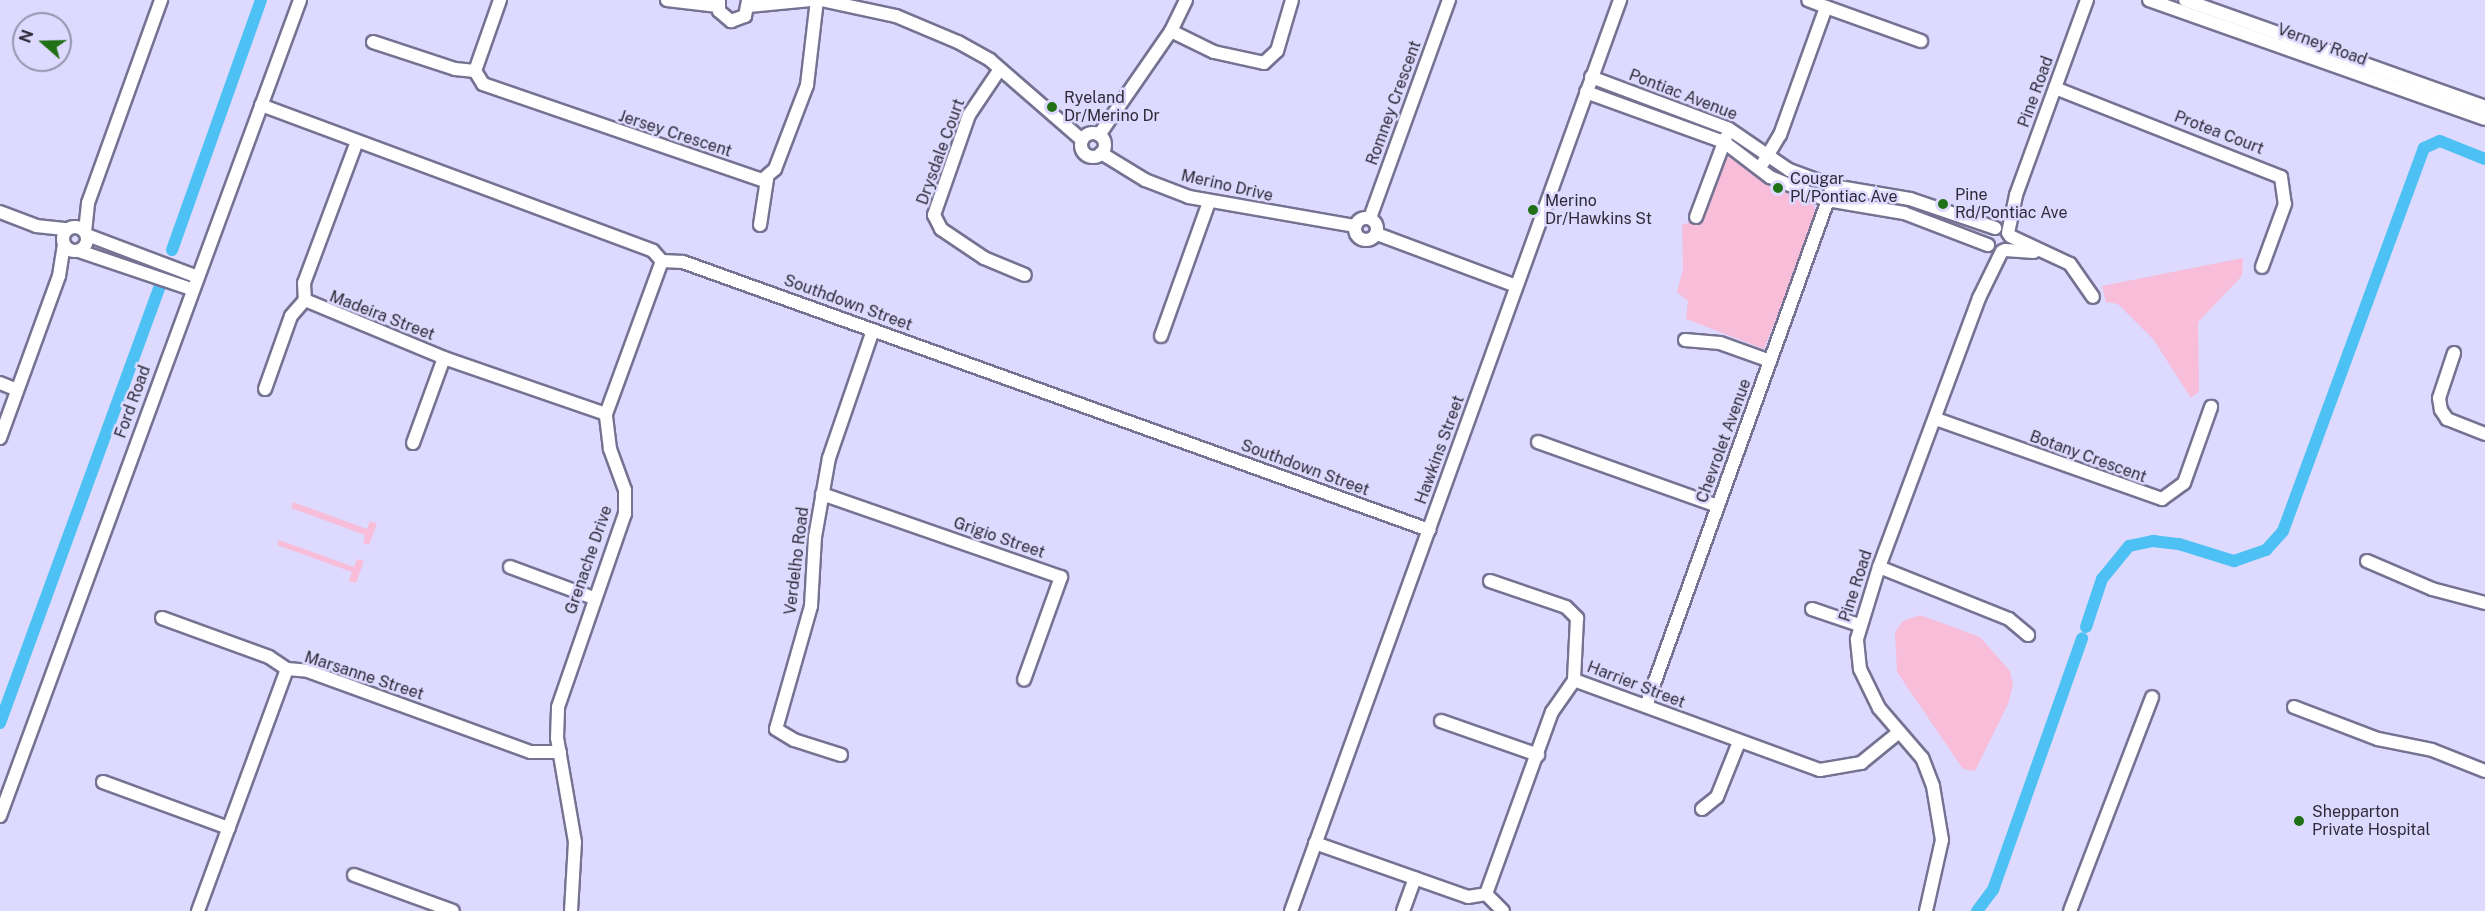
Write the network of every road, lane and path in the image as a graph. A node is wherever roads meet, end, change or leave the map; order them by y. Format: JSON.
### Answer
{"nodes":[{"id":1,"x":161,"y":0,"type":"edge"},
{"id":2,"x":300,"y":0,"type":"edge"},
{"id":3,"x":500,"y":0,"type":"edge"},
{"id":4,"x":667,"y":0,"type":"edge"},
{"id":5,"x":811,"y":0,"type":"edge"},
{"id":6,"x":819,"y":0,"type":"edge"},
{"id":7,"x":1186,"y":0,"type":"edge"},
{"id":8,"x":1292,"y":0,"type":"edge"},
{"id":9,"x":1449,"y":0,"type":"edge"},
{"id":10,"x":1620,"y":0,"type":"edge"},
{"id":11,"x":1808,"y":0,"type":"edge"},
{"id":12,"x":2087,"y":0,"type":"edge"},
{"id":13,"x":2149,"y":0,"type":"edge"},
{"id":14,"x":2185,"y":0,"type":"edge"},
{"id":15,"x":718,"y":3,"type":"edge"},
{"id":16,"x":748,"y":3,"type":"edge"},
{"id":17,"x":1826,"y":7,"type":"junction"},
{"id":18,"x":1172,"y":31,"type":"junction"},
{"id":19,"x":1921,"y":41,"type":"dead end"},
{"id":20,"x":373,"y":42,"type":"dead end"},
{"id":21,"x":1000,"y":69,"type":"junction"},
{"id":22,"x":475,"y":71,"type":"junction"},
{"id":23,"x":1592,"y":77,"type":"junction"},
{"id":24,"x":2055,"y":88,"type":"junction"},
{"id":25,"x":1586,"y":92,"type":"junction"},
{"id":26,"x":261,"y":105,"type":"junction"},
{"id":27,"x":2485,"y":107,"type":"edge"},
{"id":28,"x":2485,"y":119,"type":"edge"},
{"id":29,"x":1729,"y":129,"type":"junction"},
{"id":30,"x":1099,"y":135,"type":"junction"},
{"id":31,"x":1082,"y":140,"type":"junction"},
{"id":32,"x":1724,"y":142,"type":"junction"},
{"id":33,"x":356,"y":144,"type":"junction"},
{"id":34,"x":1101,"y":153,"type":"junction"},
{"id":35,"x":1767,"y":157,"type":"junction"},
{"id":36,"x":1758,"y":169,"type":"junction"},
{"id":37,"x":767,"y":179,"type":"junction"},
{"id":38,"x":1833,"y":186,"type":"junction"},
{"id":39,"x":1827,"y":200,"type":"junction"},
{"id":40,"x":1209,"y":202,"type":"junction"},
{"id":41,"x":88,"y":203,"type":"junction"},
{"id":42,"x":0,"y":212,"type":"edge"},
{"id":43,"x":1696,"y":217,"type":"dead end"},
{"id":44,"x":1370,"y":218,"type":"junction"},
{"id":45,"x":760,"y":225,"type":"dead end"},
{"id":46,"x":36,"y":226,"type":"junction"},
{"id":47,"x":1355,"y":226,"type":"junction"},
{"id":48,"x":68,"y":229,"type":"junction"},
{"id":49,"x":2002,"y":231,"type":"junction"},
{"id":50,"x":86,"y":234,"type":"junction"},
{"id":51,"x":1377,"y":234,"type":"junction"},
{"id":52,"x":63,"y":244,"type":"junction"},
{"id":53,"x":1988,"y":245,"type":"junction"},
{"id":54,"x":2003,"y":250,"type":"junction"},
{"id":55,"x":78,"y":251,"type":"junction"},
{"id":56,"x":2038,"y":253,"type":"junction"},
{"id":57,"x":662,"y":261,"type":"junction"},
{"id":58,"x":2262,"y":267,"type":"dead end"},
{"id":59,"x":1025,"y":275,"type":"dead end"},
{"id":60,"x":59,"y":276,"type":"junction"},
{"id":61,"x":195,"y":276,"type":"junction"},
{"id":62,"x":1516,"y":286,"type":"junction"},
{"id":63,"x":190,"y":289,"type":"junction"},
{"id":64,"x":2093,"y":297,"type":"dead end"},
{"id":65,"x":1979,"y":298,"type":"junction"},
{"id":66,"x":306,"y":300,"type":"junction"},
{"id":67,"x":873,"y":330,"type":"junction"},
{"id":68,"x":1161,"y":336,"type":"dead end"},
{"id":69,"x":1685,"y":340,"type":"dead end"},
{"id":70,"x":2454,"y":353,"type":"dead end"},
{"id":71,"x":444,"y":358,"type":"junction"},
{"id":72,"x":1770,"y":362,"type":"junction"},
{"id":73,"x":0,"y":383,"type":"edge"},
{"id":74,"x":265,"y":389,"type":"dead end"},
{"id":75,"x":17,"y":390,"type":"junction"},
{"id":76,"x":2211,"y":407,"type":"dead end"},
{"id":77,"x":606,"y":414,"type":"junction"},
{"id":78,"x":1936,"y":419,"type":"junction"},
{"id":79,"x":2485,"y":434,"type":"edge"},
{"id":80,"x":0,"y":438,"type":"edge"},
{"id":81,"x":1538,"y":442,"type":"dead end"},
{"id":82,"x":413,"y":443,"type":"dead end"},
{"id":83,"x":822,"y":494,"type":"junction"},
{"id":84,"x":1719,"y":506,"type":"junction"},
{"id":85,"x":1429,"y":530,"type":"junction"},
{"id":86,"x":2367,"y":561,"type":"dead end"},
{"id":87,"x":510,"y":567,"type":"dead end"},
{"id":88,"x":1879,"y":567,"type":"junction"},
{"id":89,"x":1490,"y":581,"type":"dead end"},
{"id":90,"x":594,"y":598,"type":"junction"},
{"id":91,"x":2485,"y":603,"type":"edge"},
{"id":92,"x":1812,"y":609,"type":"dead end"},
{"id":93,"x":162,"y":618,"type":"dead end"},
{"id":94,"x":1860,"y":625,"type":"junction"},
{"id":95,"x":2028,"y":635,"type":"dead end"},
{"id":96,"x":287,"y":669,"type":"junction"},
{"id":97,"x":1024,"y":680,"type":"dead end"},
{"id":98,"x":1574,"y":680,"type":"junction"},
{"id":99,"x":2152,"y":697,"type":"dead end"},
{"id":100,"x":1646,"y":706,"type":"junction"},
{"id":101,"x":2294,"y":706,"type":"dead end"},
{"id":102,"x":1441,"y":721,"type":"dead end"},
{"id":103,"x":1899,"y":732,"type":"junction"},
{"id":104,"x":1739,"y":742,"type":"junction"},
{"id":105,"x":560,"y":752,"type":"junction"},
{"id":106,"x":841,"y":755,"type":"dead end"},
{"id":107,"x":1538,"y":755,"type":"junction"},
{"id":108,"x":2485,"y":771,"type":"edge"},
{"id":109,"x":103,"y":782,"type":"dead end"},
{"id":110,"x":1702,"y":809,"type":"dead end"},
{"id":111,"x":0,"y":816,"type":"edge"},
{"id":112,"x":229,"y":828,"type":"junction"},
{"id":113,"x":1315,"y":843,"type":"junction"},
{"id":114,"x":354,"y":875,"type":"dead end"},
{"id":115,"x":1415,"y":878,"type":"junction"},
{"id":116,"x":1486,"y":894,"type":"junction"},
{"id":117,"x":198,"y":911,"type":"edge"},
{"id":118,"x":453,"y":911,"type":"edge"},
{"id":119,"x":571,"y":911,"type":"edge"},
{"id":120,"x":1291,"y":911,"type":"edge"},
{"id":121,"x":1403,"y":911,"type":"edge"},
{"id":122,"x":1503,"y":911,"type":"edge"},
{"id":123,"x":1926,"y":911,"type":"edge"},
{"id":124,"x":2070,"y":911,"type":"edge"}],
"edges":[{"from":1,"to":41,"type":"street"},
{"from":2,"to":26,"type":"street","name":"Ford Road"},
{"from":3,"to":22,"type":"street"},
{"from":4,"to":15,"type":"street"},
{"from":5,"to":16,"type":"street"},
{"from":6,"to":21,"type":"street"},
{"from":6,"to":37,"type":"street"},
{"from":7,"to":18,"type":"street"},
{"from":8,"to":18,"type":"street"},
{"from":9,"to":44,"type":"street","name":"Romney Crescent"},
{"from":10,"to":23,"type":"street","name":"Hawkins Street"},
{"from":11,"to":17,"type":"street"},
{"from":12,"to":24,"type":"street","name":"Pine Road"},
{"from":13,"to":28,"type":"street","name":"Verney Road"},
{"from":14,"to":27,"type":"street","name":"Verney Road"},
{"from":15,"to":16,"type":"street"},
{"from":17,"to":19,"type":"street"},
{"from":17,"to":35,"type":"street"},
{"from":18,"to":30,"type":"street"},
{"from":20,"to":22,"type":"street"},
{"from":21,"to":31,"type":"street"},
{"from":21,"to":59,"type":"street","name":"Drysdale Court"},
{"from":22,"to":37,"type":"street","name":"Jersey Crescent"},
{"from":23,"to":25,"type":"street","name":"Hawkins Street"},
{"from":23,"to":29,"type":"street","name":"Pontiac Avenue"},
{"from":24,"to":49,"type":"street","name":"Pine Road"},
{"from":24,"to":58,"type":"street","name":"Protea Court"},
{"from":25,"to":32,"type":"street","name":"Pontiac Avenue"},
{"from":25,"to":62,"type":"street","name":"Hawkins Street"},
{"from":26,"to":33,"type":"street","name":"Southdown Street"},
{"from":26,"to":61,"type":"street","name":"Ford Road"},
{"from":29,"to":32,"type":"street"},
{"from":29,"to":35,"type":"street","name":"Pontiac Avenue"},
{"from":30,"to":31,"type":"street"},
{"from":30,"to":34,"type":"street"},
{"from":31,"to":34,"type":"street"},
{"from":32,"to":36,"type":"street","name":"Pontiac Avenue"},
{"from":32,"to":43,"type":"street"},
{"from":33,"to":57,"type":"street","name":"Southdown Street"},
{"from":33,"to":66,"type":"street","name":"Madeira Street"},
{"from":34,"to":40,"type":"street","name":"Merino Drive"},
{"from":35,"to":36,"type":"street"},
{"from":35,"to":38,"type":"street","name":"Pontiac Avenue"},
{"from":36,"to":39,"type":"street","name":"Pontiac Avenue"},
{"from":37,"to":45,"type":"street"},
{"from":38,"to":39,"type":"street","name":"Chevrolet Avenue"},
{"from":38,"to":49,"type":"street","name":"Pontiac Avenue"},
{"from":39,"to":53,"type":"street","name":"Pontiac Avenue"},
{"from":39,"to":72,"type":"street","name":"Chevrolet Avenue"},
{"from":40,"to":47,"type":"street","name":"Merino Drive"},
{"from":40,"to":68,"type":"street"},
{"from":41,"to":48,"type":"street"},
{"from":41,"to":50,"type":"street"},
{"from":42,"to":46,"type":"street"},
{"from":44,"to":47,"type":"street"},
{"from":44,"to":51,"type":"street"},
{"from":46,"to":48,"type":"street"},
{"from":46,"to":52,"type":"street"},
{"from":47,"to":51,"type":"street","name":"Merino Drive"},
{"from":48,"to":50,"type":"street"},
{"from":48,"to":52,"type":"street"},
{"from":49,"to":53,"type":"street","name":"Pine Road"},
{"from":49,"to":54,"type":"street","name":"Pine Road"},
{"from":49,"to":56,"type":"street","name":"Pontiac Avenue"},
{"from":50,"to":55,"type":"street"},
{"from":50,"to":61,"type":"street"},
{"from":51,"to":62,"type":"street"},
{"from":52,"to":55,"type":"street"},
{"from":52,"to":60,"type":"street"},
{"from":53,"to":54,"type":"street","name":"Pontiac Avenue"},
{"from":53,"to":65,"type":"street","name":"Pine Road"},
{"from":54,"to":56,"type":"street","name":"Pontiac Avenue"},
{"from":54,"to":65,"type":"street","name":"Pine Road"},
{"from":55,"to":60,"type":"street"},
{"from":55,"to":63,"type":"street"},
{"from":56,"to":64,"type":"street"},
{"from":57,"to":67,"type":"street","name":"Southdown Street"},
{"from":57,"to":77,"type":"street","name":"Grenache Drive"},
{"from":60,"to":75,"type":"street"},
{"from":61,"to":63,"type":"street","name":"Ford Road"},
{"from":62,"to":85,"type":"street","name":"Hawkins Street"},
{"from":63,"to":111,"type":"street","name":"Ford Road"},
{"from":65,"to":78,"type":"street","name":"Pine Road"},
{"from":66,"to":71,"type":"street","name":"Madeira Street"},
{"from":66,"to":74,"type":"street"},
{"from":67,"to":83,"type":"street","name":"Verdelho Road"},
{"from":67,"to":85,"type":"street","name":"Southdown Street"},
{"from":69,"to":72,"type":"street"},
{"from":70,"to":79,"type":"street"},
{"from":71,"to":77,"type":"street","name":"Madeira Street"},
{"from":71,"to":82,"type":"street"},
{"from":72,"to":84,"type":"street","name":"Chevrolet Avenue"},
{"from":73,"to":75,"type":"street"},
{"from":75,"to":80,"type":"street"},
{"from":76,"to":78,"type":"street","name":"Botany Crescent"},
{"from":77,"to":90,"type":"street","name":"Grenache Drive"},
{"from":78,"to":88,"type":"street","name":"Pine Road"},
{"from":81,"to":84,"type":"street"},
{"from":83,"to":97,"type":"street","name":"Grigio Street"},
{"from":83,"to":106,"type":"street","name":"Verdelho Road"},
{"from":84,"to":100,"type":"street","name":"Chevrolet Avenue"},
{"from":85,"to":113,"type":"street","name":"Hawkins Street"},
{"from":86,"to":91,"type":"street"},
{"from":87,"to":90,"type":"street"},
{"from":88,"to":94,"type":"street","name":"Pine Road"},
{"from":88,"to":95,"type":"street"},
{"from":89,"to":98,"type":"street"},
{"from":90,"to":105,"type":"street","name":"Grenache Drive"},
{"from":92,"to":94,"type":"street"},
{"from":93,"to":96,"type":"street","name":"Marsanne Street"},
{"from":94,"to":103,"type":"street","name":"Pine Road"},
{"from":96,"to":105,"type":"street","name":"Marsanne Street"},
{"from":96,"to":112,"type":"street"},
{"from":98,"to":100,"type":"street","name":"Harrier Street"},
{"from":98,"to":107,"type":"street","name":"Harrier Street"},
{"from":99,"to":124,"type":"street"},
{"from":100,"to":104,"type":"street","name":"Harrier Street"},
{"from":101,"to":108,"type":"street"},
{"from":102,"to":107,"type":"street"},
{"from":103,"to":104,"type":"street","name":"Harrier Street"},
{"from":103,"to":123,"type":"street","name":"Pine Road"},
{"from":104,"to":110,"type":"street"},
{"from":105,"to":119,"type":"street","name":"Grenache Drive"},
{"from":107,"to":116,"type":"street","name":"Harrier Street"},
{"from":109,"to":112,"type":"street"},
{"from":112,"to":117,"type":"street"},
{"from":113,"to":115,"type":"street"},
{"from":113,"to":120,"type":"street","name":"Hawkins Street"},
{"from":114,"to":118,"type":"street"},
{"from":115,"to":116,"type":"street"},
{"from":115,"to":121,"type":"street"},
{"from":116,"to":122,"type":"street"}]}
